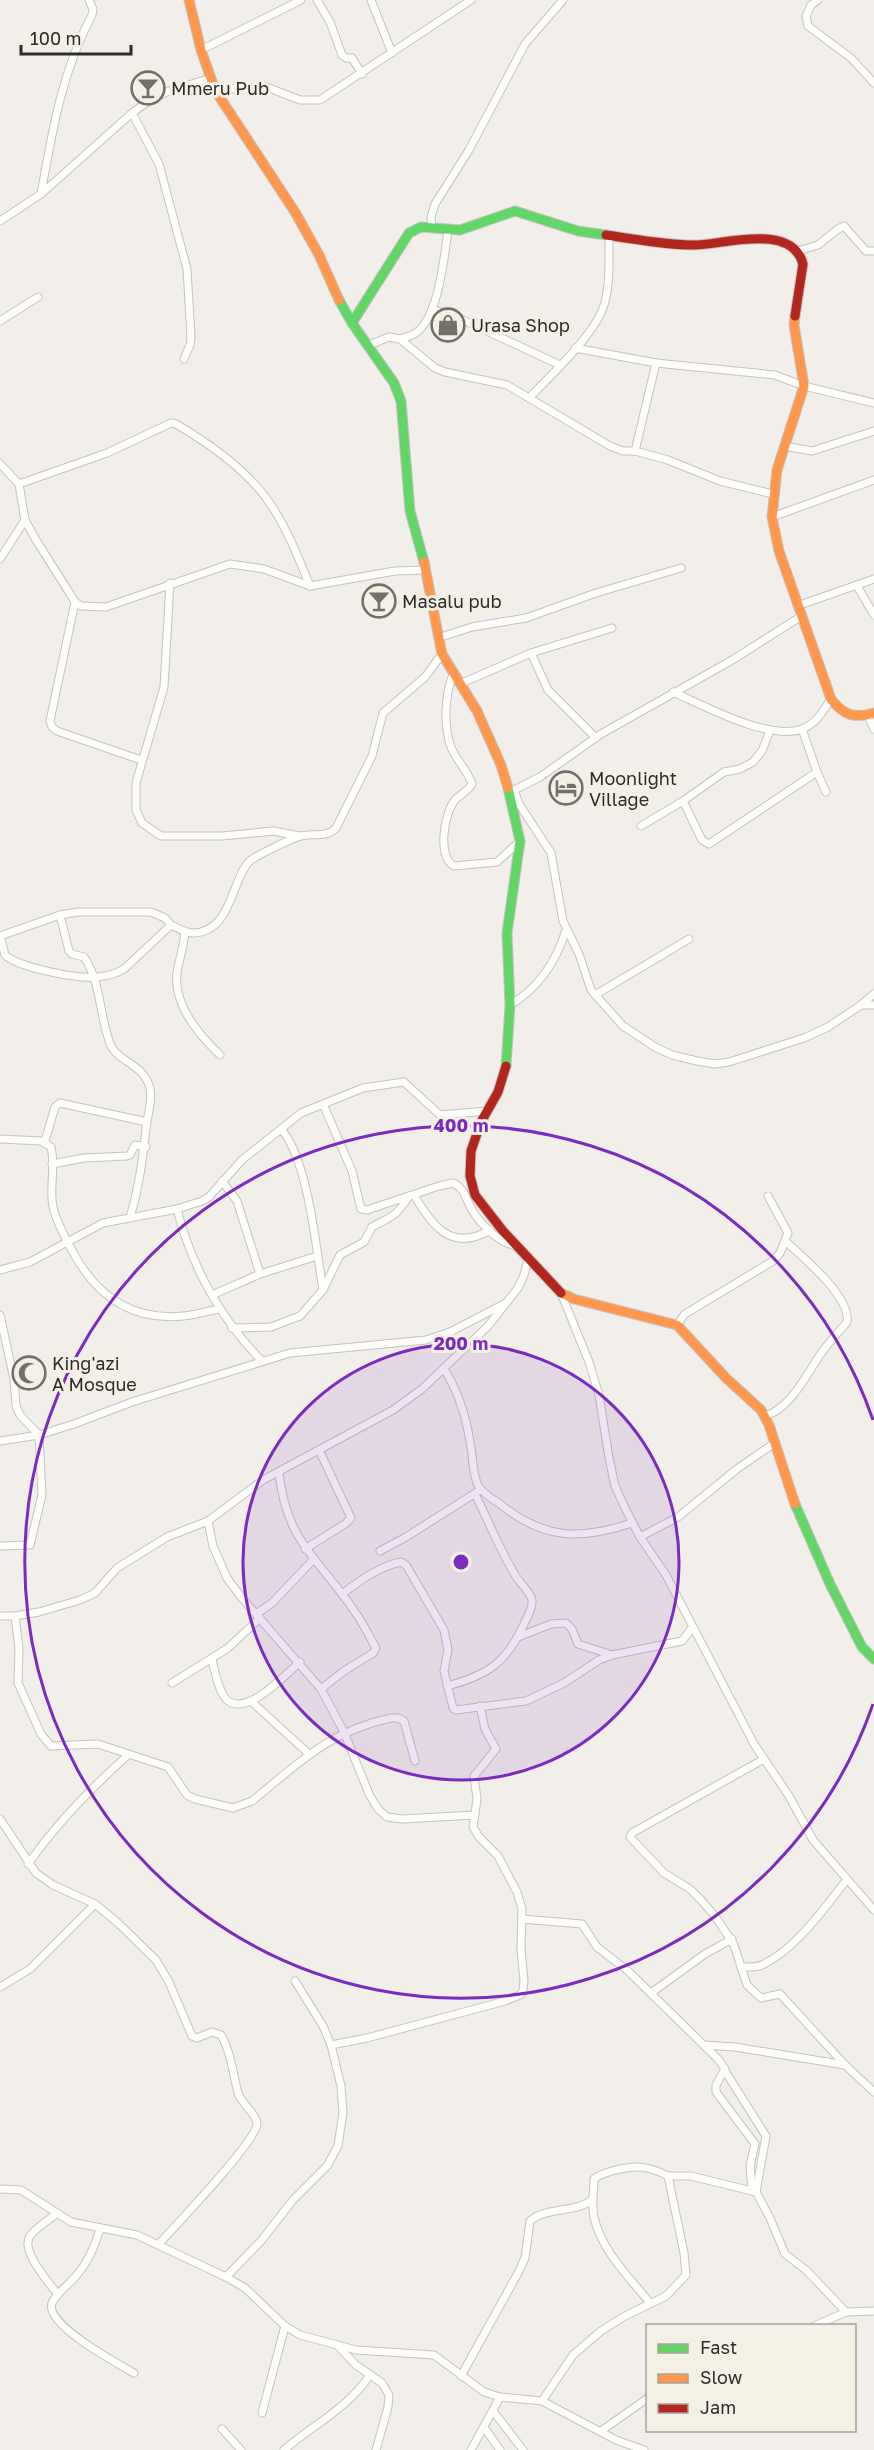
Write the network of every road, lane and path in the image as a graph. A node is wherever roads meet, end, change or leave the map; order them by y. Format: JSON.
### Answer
{"nodes":[{"id":1,"x":89,"y":0,"type":"edge"},
{"id":2,"x":189,"y":0,"type":"edge"},
{"id":3,"x":301,"y":0,"type":"edge"},
{"id":4,"x":317,"y":0,"type":"edge"},
{"id":5,"x":370,"y":0,"type":"edge"},
{"id":6,"x":471,"y":0,"type":"edge"},
{"id":7,"x":563,"y":0,"type":"edge"},
{"id":8,"x":818,"y":0,"type":"edge"},
{"id":9,"x":201,"y":50,"type":"junction"},
{"id":10,"x":392,"y":53,"type":"junction"},
{"id":11,"x":362,"y":74,"type":"junction"},
{"id":12,"x":211,"y":78,"type":"junction"},
{"id":13,"x":874,"y":83,"type":"edge"},
{"id":14,"x":215,"y":90,"type":"junction"},
{"id":15,"x":132,"y":113,"type":"junction"},
{"id":16,"x":41,"y":194,"type":"junction"},
{"id":17,"x":0,"y":221,"type":"edge"},
{"id":18,"x":432,"y":227,"type":"junction"},
{"id":19,"x":448,"y":231,"type":"junction"},
{"id":20,"x":609,"y":236,"type":"junction"},
{"id":21,"x":798,"y":251,"type":"junction"},
{"id":22,"x":874,"y":251,"type":"edge"},
{"id":23,"x":38,"y":297,"type":"dead end"},
{"id":24,"x":432,"y":309,"type":"junction"},
{"id":25,"x":0,"y":321,"type":"edge"},
{"id":26,"x":352,"y":323,"type":"junction"},
{"id":27,"x":400,"y":339,"type":"junction"},
{"id":28,"x":367,"y":346,"type":"junction"},
{"id":29,"x":576,"y":348,"type":"junction"},
{"id":30,"x":184,"y":358,"type":"dead end"},
{"id":31,"x":656,"y":363,"type":"junction"},
{"id":32,"x":560,"y":365,"type":"junction"},
{"id":33,"x":804,"y":386,"type":"junction"},
{"id":34,"x":530,"y":397,"type":"junction"},
{"id":35,"x":874,"y":403,"type":"edge"},
{"id":36,"x":874,"y":432,"type":"edge"},
{"id":37,"x":784,"y":446,"type":"junction"},
{"id":38,"x":635,"y":451,"type":"junction"},
{"id":39,"x":0,"y":464,"type":"edge"},
{"id":40,"x":874,"y":480,"type":"edge"},
{"id":41,"x":19,"y":484,"type":"junction"},
{"id":42,"x":773,"y":494,"type":"junction"},
{"id":43,"x":772,"y":517,"type":"junction"},
{"id":44,"x":25,"y":520,"type":"junction"},
{"id":45,"x":0,"y":559,"type":"edge"},
{"id":46,"x":681,"y":568,"type":"dead end"},
{"id":47,"x":426,"y":570,"type":"junction"},
{"id":48,"x":874,"y":579,"type":"edge"},
{"id":49,"x":170,"y":584,"type":"junction"},
{"id":50,"x":857,"y":585,"type":"junction"},
{"id":51,"x":310,"y":586,"type":"junction"},
{"id":52,"x":75,"y":602,"type":"junction"},
{"id":53,"x":797,"y":606,"type":"junction"},
{"id":54,"x":874,"y":615,"type":"edge"},
{"id":55,"x":800,"y":617,"type":"junction"},
{"id":56,"x":612,"y":628,"type":"dead end"},
{"id":57,"x":438,"y":638,"type":"junction"},
{"id":58,"x":531,"y":653,"type":"junction"},
{"id":59,"x":442,"y":654,"type":"junction"},
{"id":60,"x":453,"y":674,"type":"junction"},
{"id":61,"x":460,"y":684,"type":"junction"},
{"id":62,"x":674,"y":692,"type":"junction"},
{"id":63,"x":831,"y":699,"type":"junction"},
{"id":64,"x":871,"y":714,"type":"edge"},
{"id":65,"x":802,"y":729,"type":"junction"},
{"id":66,"x":874,"y":729,"type":"edge"},
{"id":67,"x":770,"y":730,"type":"junction"},
{"id":68,"x":596,"y":738,"type":"junction"},
{"id":69,"x":141,"y":760,"type":"junction"},
{"id":70,"x":817,"y":772,"type":"junction"},
{"id":71,"x":512,"y":791,"type":"junction"},
{"id":72,"x":826,"y":792,"type":"dead end"},
{"id":73,"x":683,"y":801,"type":"junction"},
{"id":74,"x":641,"y":826,"type":"dead end"},
{"id":75,"x":300,"y":836,"type":"junction"},
{"id":76,"x":520,"y":841,"type":"junction"},
{"id":77,"x":60,"y":915,"type":"junction"},
{"id":78,"x":171,"y":925,"type":"junction"},
{"id":79,"x":566,"y":930,"type":"junction"},
{"id":80,"x":185,"y":931,"type":"junction"},
{"id":81,"x":0,"y":936,"type":"edge"},
{"id":82,"x":689,"y":939,"type":"dead end"},
{"id":83,"x":94,"y":978,"type":"junction"},
{"id":84,"x":874,"y":994,"type":"edge"},
{"id":85,"x":595,"y":995,"type":"junction"},
{"id":86,"x":510,"y":1005,"type":"junction"},
{"id":87,"x":861,"y":1005,"type":"junction"},
{"id":88,"x":874,"y":1005,"type":"edge"},
{"id":89,"x":220,"y":1055,"type":"dead end"},
{"id":90,"x":323,"y":1104,"type":"junction"},
{"id":91,"x":487,"y":1112,"type":"junction"},
{"id":92,"x":147,"y":1122,"type":"junction"},
{"id":93,"x":281,"y":1129,"type":"junction"},
{"id":94,"x":0,"y":1139,"type":"edge"},
{"id":95,"x":45,"y":1141,"type":"junction"},
{"id":96,"x":146,"y":1147,"type":"junction"},
{"id":97,"x":52,"y":1164,"type":"junction"},
{"id":98,"x":222,"y":1181,"type":"junction"},
{"id":99,"x":411,"y":1196,"type":"junction"},
{"id":100,"x":768,"y":1196,"type":"dead end"},
{"id":101,"x":177,"y":1209,"type":"junction"},
{"id":102,"x":130,"y":1217,"type":"junction"},
{"id":103,"x":490,"y":1230,"type":"junction"},
{"id":104,"x":785,"y":1241,"type":"junction"},
{"id":105,"x":68,"y":1243,"type":"junction"},
{"id":106,"x":516,"y":1246,"type":"junction"},
{"id":107,"x":317,"y":1256,"type":"junction"},
{"id":108,"x":528,"y":1259,"type":"junction"},
{"id":109,"x":0,"y":1270,"type":"edge"},
{"id":110,"x":260,"y":1274,"type":"junction"},
{"id":111,"x":323,"y":1290,"type":"junction"},
{"id":112,"x":561,"y":1293,"type":"junction"},
{"id":113,"x":212,"y":1294,"type":"junction"},
{"id":114,"x":509,"y":1301,"type":"junction"},
{"id":115,"x":219,"y":1309,"type":"junction"},
{"id":116,"x":0,"y":1315,"type":"edge"},
{"id":117,"x":677,"y":1325,"type":"junction"},
{"id":118,"x":232,"y":1328,"type":"junction"},
{"id":119,"x":262,"y":1361,"type":"junction"},
{"id":120,"x":444,"y":1369,"type":"junction"},
{"id":121,"x":765,"y":1416,"type":"junction"},
{"id":122,"x":39,"y":1435,"type":"junction"},
{"id":123,"x":0,"y":1441,"type":"edge"},
{"id":124,"x":773,"y":1444,"type":"junction"},
{"id":125,"x":319,"y":1450,"type":"junction"},
{"id":126,"x":279,"y":1473,"type":"junction"},
{"id":127,"x":478,"y":1491,"type":"junction"},
{"id":128,"x":208,"y":1521,"type":"junction"},
{"id":129,"x":632,"y":1523,"type":"junction"},
{"id":130,"x":640,"y":1537,"type":"junction"},
{"id":131,"x":0,"y":1546,"type":"edge"},
{"id":132,"x":305,"y":1549,"type":"junction"},
{"id":133,"x":380,"y":1551,"type":"dead end"},
{"id":134,"x":313,"y":1560,"type":"junction"},
{"id":135,"x":342,"y":1594,"type":"junction"},
{"id":136,"x":0,"y":1616,"type":"edge"},
{"id":137,"x":15,"y":1616,"type":"junction"},
{"id":138,"x":258,"y":1616,"type":"junction"},
{"id":139,"x":692,"y":1628,"type":"junction"},
{"id":140,"x":518,"y":1637,"type":"junction"},
{"id":141,"x":612,"y":1654,"type":"junction"},
{"id":142,"x":874,"y":1659,"type":"edge"},
{"id":143,"x":212,"y":1660,"type":"junction"},
{"id":144,"x":300,"y":1662,"type":"junction"},
{"id":145,"x":172,"y":1683,"type":"dead end"},
{"id":146,"x":447,"y":1686,"type":"junction"},
{"id":147,"x":321,"y":1689,"type":"junction"},
{"id":148,"x":252,"y":1702,"type":"junction"},
{"id":149,"x":480,"y":1706,"type":"junction"},
{"id":150,"x":344,"y":1732,"type":"junction"},
{"id":151,"x":309,"y":1754,"type":"junction"},
{"id":152,"x":128,"y":1755,"type":"junction"},
{"id":153,"x":764,"y":1759,"type":"junction"},
{"id":154,"x":415,"y":1761,"type":"dead end"},
{"id":155,"x":475,"y":1815,"type":"junction"},
{"id":156,"x":0,"y":1820,"type":"edge"},
{"id":157,"x":28,"y":1864,"type":"junction"},
{"id":158,"x":846,"y":1881,"type":"junction"},
{"id":159,"x":95,"y":1904,"type":"junction"},
{"id":160,"x":874,"y":1910,"type":"edge"},
{"id":161,"x":522,"y":1919,"type":"junction"},
{"id":162,"x":732,"y":1939,"type":"junction"},
{"id":163,"x":741,"y":1967,"type":"junction"},
{"id":164,"x":295,"y":1981,"type":"dead end"},
{"id":165,"x":0,"y":1988,"type":"edge"},
{"id":166,"x":651,"y":1993,"type":"junction"},
{"id":167,"x":331,"y":2045,"type":"junction"},
{"id":168,"x":704,"y":2045,"type":"junction"},
{"id":169,"x":845,"y":2065,"type":"junction"},
{"id":170,"x":725,"y":2071,"type":"junction"},
{"id":171,"x":874,"y":2092,"type":"edge"},
{"id":172,"x":668,"y":2176,"type":"junction"},
{"id":173,"x":0,"y":2189,"type":"edge"},
{"id":174,"x":754,"y":2191,"type":"junction"},
{"id":175,"x":593,"y":2199,"type":"junction"},
{"id":176,"x":56,"y":2214,"type":"junction"},
{"id":177,"x":100,"y":2229,"type":"junction"},
{"id":178,"x":158,"y":2246,"type":"junction"},
{"id":179,"x":226,"y":2277,"type":"junction"},
{"id":180,"x":58,"y":2295,"type":"junction"},
{"id":181,"x":650,"y":2303,"type":"junction"},
{"id":182,"x":874,"y":2311,"type":"edge"},
{"id":183,"x":846,"y":2312,"type":"junction"},
{"id":184,"x":816,"y":2324,"type":"edge"},
{"id":185,"x":285,"y":2326,"type":"junction"},
{"id":186,"x":337,"y":2345,"type":"junction"},
{"id":187,"x":134,"y":2373,"type":"dead end"},
{"id":188,"x":370,"y":2375,"type":"junction"},
{"id":189,"x":461,"y":2376,"type":"junction"},
{"id":190,"x":500,"y":2397,"type":"junction"},
{"id":191,"x":646,"y":2399,"type":"edge"},
{"id":192,"x":542,"y":2402,"type":"junction"},
{"id":193,"x":494,"y":2411,"type":"junction"},
{"id":194,"x":262,"y":2413,"type":"dead end"},
{"id":195,"x":484,"y":2427,"type":"junction"},
{"id":196,"x":222,"y":2429,"type":"dead end"},
{"id":197,"x":601,"y":2431,"type":"junction"},
{"id":198,"x":241,"y":2450,"type":"edge"},
{"id":199,"x":284,"y":2450,"type":"edge"},
{"id":200,"x":376,"y":2450,"type":"edge"},
{"id":201,"x":471,"y":2450,"type":"edge"},
{"id":202,"x":500,"y":2450,"type":"edge"},
{"id":203,"x":523,"y":2450,"type":"edge"},
{"id":204,"x":644,"y":2450,"type":"edge"}],
"edges":[{"from":1,"to":16,"type":"street"},
{"from":2,"to":9,"type":"street"},
{"from":3,"to":9,"type":"street"},
{"from":4,"to":11,"type":"street"},
{"from":5,"to":10,"type":"street"},
{"from":6,"to":10,"type":"street"},
{"from":7,"to":18,"type":"street"},
{"from":8,"to":13,"type":"street"},
{"from":9,"to":12,"type":"street"},
{"from":10,"to":11,"type":"street"},
{"from":11,"to":14,"type":"street"},
{"from":12,"to":14,"type":"street"},
{"from":12,"to":15,"type":"street"},
{"from":14,"to":26,"type":"street"},
{"from":15,"to":16,"type":"street"},
{"from":15,"to":30,"type":"street"},
{"from":16,"to":17,"type":"street"},
{"from":18,"to":19,"type":"street"},
{"from":18,"to":26,"type":"street"},
{"from":19,"to":20,"type":"street"},
{"from":19,"to":24,"type":"street"},
{"from":20,"to":21,"type":"street"},
{"from":20,"to":29,"type":"street"},
{"from":21,"to":22,"type":"street"},
{"from":21,"to":33,"type":"street"},
{"from":23,"to":25,"type":"street"},
{"from":24,"to":27,"type":"street"},
{"from":24,"to":32,"type":"street"},
{"from":26,"to":28,"type":"street"},
{"from":27,"to":28,"type":"street"},
{"from":27,"to":34,"type":"street"},
{"from":28,"to":47,"type":"street"},
{"from":29,"to":31,"type":"street"},
{"from":29,"to":32,"type":"street"},
{"from":31,"to":33,"type":"street"},
{"from":31,"to":38,"type":"street"},
{"from":32,"to":34,"type":"street"},
{"from":33,"to":35,"type":"street"},
{"from":33,"to":37,"type":"street"},
{"from":34,"to":38,"type":"street"},
{"from":36,"to":37,"type":"street"},
{"from":37,"to":42,"type":"street"},
{"from":38,"to":42,"type":"street"},
{"from":39,"to":41,"type":"street"},
{"from":40,"to":43,"type":"street"},
{"from":41,"to":44,"type":"street"},
{"from":41,"to":51,"type":"street"},
{"from":42,"to":43,"type":"street"},
{"from":43,"to":53,"type":"street"},
{"from":44,"to":45,"type":"street"},
{"from":44,"to":52,"type":"street"},
{"from":46,"to":57,"type":"street"},
{"from":47,"to":51,"type":"street"},
{"from":47,"to":57,"type":"street"},
{"from":48,"to":50,"type":"street"},
{"from":49,"to":51,"type":"street"},
{"from":49,"to":52,"type":"street"},
{"from":49,"to":69,"type":"street"},
{"from":50,"to":53,"type":"street"},
{"from":50,"to":54,"type":"street"},
{"from":52,"to":69,"type":"street"},
{"from":53,"to":55,"type":"street"},
{"from":55,"to":62,"type":"street"},
{"from":55,"to":63,"type":"street"},
{"from":56,"to":58,"type":"street"},
{"from":57,"to":59,"type":"street"},
{"from":58,"to":61,"type":"street"},
{"from":58,"to":68,"type":"street"},
{"from":59,"to":60,"type":"street"},
{"from":59,"to":75,"type":"street"},
{"from":60,"to":61,"type":"street"},
{"from":60,"to":76,"type":"street"},
{"from":61,"to":71,"type":"street"},
{"from":62,"to":67,"type":"street"},
{"from":62,"to":68,"type":"street"},
{"from":63,"to":64,"type":"street"},
{"from":63,"to":65,"type":"street"},
{"from":64,"to":66,"type":"street"},
{"from":65,"to":67,"type":"street"},
{"from":65,"to":70,"type":"street"},
{"from":67,"to":73,"type":"street"},
{"from":68,"to":71,"type":"street"},
{"from":69,"to":75,"type":"street"},
{"from":70,"to":72,"type":"street"},
{"from":70,"to":73,"type":"street"},
{"from":71,"to":76,"type":"street"},
{"from":71,"to":79,"type":"street"},
{"from":73,"to":74,"type":"street"},
{"from":75,"to":80,"type":"street"},
{"from":76,"to":86,"type":"street"},
{"from":77,"to":78,"type":"street"},
{"from":77,"to":81,"type":"street"},
{"from":77,"to":83,"type":"street"},
{"from":78,"to":80,"type":"street"},
{"from":78,"to":83,"type":"street"},
{"from":79,"to":85,"type":"street"},
{"from":79,"to":86,"type":"street"},
{"from":80,"to":89,"type":"street"},
{"from":81,"to":83,"type":"street"},
{"from":82,"to":85,"type":"street"},
{"from":83,"to":92,"type":"street"},
{"from":84,"to":87,"type":"street"},
{"from":85,"to":87,"type":"street"},
{"from":86,"to":91,"type":"street"},
{"from":87,"to":88,"type":"street"},
{"from":90,"to":91,"type":"street"},
{"from":90,"to":93,"type":"street"},
{"from":90,"to":99,"type":"street"},
{"from":91,"to":106,"type":"street"},
{"from":92,"to":95,"type":"street"},
{"from":92,"to":96,"type":"street"},
{"from":93,"to":98,"type":"street"},
{"from":93,"to":107,"type":"street"},
{"from":94,"to":95,"type":"street"},
{"from":95,"to":97,"type":"street"},
{"from":96,"to":97,"type":"street"},
{"from":96,"to":102,"type":"street"},
{"from":97,"to":105,"type":"street"},
{"from":98,"to":101,"type":"street"},
{"from":98,"to":110,"type":"street"},
{"from":99,"to":103,"type":"street"},
{"from":99,"to":103,"type":"street"},
{"from":99,"to":111,"type":"street"},
{"from":100,"to":104,"type":"street"},
{"from":101,"to":102,"type":"street"},
{"from":101,"to":113,"type":"street"},
{"from":102,"to":105,"type":"street"},
{"from":103,"to":106,"type":"street"},
{"from":104,"to":117,"type":"street"},
{"from":104,"to":121,"type":"street"},
{"from":105,"to":109,"type":"street"},
{"from":105,"to":115,"type":"street"},
{"from":106,"to":108,"type":"street"},
{"from":107,"to":110,"type":"street"},
{"from":107,"to":111,"type":"street"},
{"from":108,"to":112,"type":"street"},
{"from":108,"to":114,"type":"street"},
{"from":110,"to":113,"type":"street"},
{"from":111,"to":118,"type":"street"},
{"from":112,"to":117,"type":"street"},
{"from":112,"to":129,"type":"street"},
{"from":113,"to":115,"type":"street"},
{"from":114,"to":119,"type":"street"},
{"from":114,"to":120,"type":"street"},
{"from":115,"to":118,"type":"street"},
{"from":116,"to":122,"type":"street"},
{"from":117,"to":121,"type":"street"},
{"from":118,"to":119,"type":"street"},
{"from":119,"to":122,"type":"street"},
{"from":120,"to":125,"type":"street"},
{"from":120,"to":127,"type":"street"},
{"from":121,"to":124,"type":"street"},
{"from":122,"to":123,"type":"street"},
{"from":122,"to":131,"type":"street"},
{"from":124,"to":130,"type":"street"},
{"from":124,"to":142,"type":"street"},
{"from":125,"to":126,"type":"street"},
{"from":125,"to":132,"type":"street"},
{"from":126,"to":128,"type":"street"},
{"from":126,"to":132,"type":"street"},
{"from":127,"to":129,"type":"street"},
{"from":127,"to":133,"type":"street"},
{"from":127,"to":140,"type":"street"},
{"from":128,"to":137,"type":"street"},
{"from":128,"to":138,"type":"street"},
{"from":129,"to":130,"type":"street"},
{"from":130,"to":139,"type":"street"},
{"from":132,"to":134,"type":"street"},
{"from":134,"to":135,"type":"street"},
{"from":134,"to":138,"type":"street"},
{"from":135,"to":146,"type":"street"},
{"from":135,"to":147,"type":"street"},
{"from":136,"to":137,"type":"street"},
{"from":137,"to":152,"type":"street"},
{"from":138,"to":143,"type":"street"},
{"from":138,"to":144,"type":"street"},
{"from":139,"to":141,"type":"street"},
{"from":139,"to":153,"type":"street"},
{"from":140,"to":141,"type":"street"},
{"from":140,"to":146,"type":"street"},
{"from":141,"to":149,"type":"street"},
{"from":143,"to":145,"type":"street"},
{"from":143,"to":148,"type":"street"},
{"from":144,"to":147,"type":"street"},
{"from":144,"to":148,"type":"street"},
{"from":146,"to":149,"type":"street"},
{"from":147,"to":150,"type":"street"},
{"from":148,"to":151,"type":"street"},
{"from":149,"to":155,"type":"street"},
{"from":150,"to":151,"type":"street"},
{"from":150,"to":154,"type":"street"},
{"from":150,"to":155,"type":"street"},
{"from":151,"to":152,"type":"street"},
{"from":152,"to":157,"type":"street"},
{"from":153,"to":158,"type":"street"},
{"from":153,"to":162,"type":"street"},
{"from":155,"to":161,"type":"street"},
{"from":156,"to":157,"type":"street"},
{"from":157,"to":159,"type":"street"},
{"from":158,"to":160,"type":"street"},
{"from":158,"to":163,"type":"street"},
{"from":159,"to":165,"type":"street"},
{"from":159,"to":178,"type":"street"},
{"from":161,"to":166,"type":"street"},
{"from":161,"to":167,"type":"street"},
{"from":162,"to":163,"type":"street"},
{"from":162,"to":166,"type":"street"},
{"from":163,"to":169,"type":"street"},
{"from":164,"to":167,"type":"street"},
{"from":166,"to":168,"type":"street"},
{"from":167,"to":179,"type":"street"},
{"from":168,"to":169,"type":"street"},
{"from":168,"to":170,"type":"street"},
{"from":169,"to":171,"type":"street"},
{"from":170,"to":174,"type":"street"},
{"from":170,"to":174,"type":"street"},
{"from":172,"to":174,"type":"street"},
{"from":172,"to":175,"type":"street"},
{"from":172,"to":181,"type":"street"},
{"from":173,"to":176,"type":"street"},
{"from":174,"to":183,"type":"street"},
{"from":175,"to":181,"type":"street"},
{"from":175,"to":189,"type":"street"},
{"from":176,"to":177,"type":"street"},
{"from":176,"to":180,"type":"street"},
{"from":177,"to":178,"type":"street"},
{"from":177,"to":180,"type":"street"},
{"from":178,"to":179,"type":"street"},
{"from":179,"to":185,"type":"street"},
{"from":180,"to":187,"type":"street"},
{"from":181,"to":192,"type":"street"},
{"from":182,"to":183,"type":"street"},
{"from":183,"to":184,"type":"street"},
{"from":185,"to":186,"type":"street"},
{"from":185,"to":194,"type":"street"},
{"from":186,"to":188,"type":"street"},
{"from":186,"to":189,"type":"street"},
{"from":188,"to":199,"type":"street"},
{"from":188,"to":200,"type":"street"},
{"from":189,"to":190,"type":"street"},
{"from":190,"to":192,"type":"street"},
{"from":190,"to":193,"type":"street"},
{"from":191,"to":197,"type":"street"},
{"from":192,"to":197,"type":"street"},
{"from":193,"to":195,"type":"street"},
{"from":193,"to":203,"type":"street"},
{"from":195,"to":201,"type":"street"},
{"from":195,"to":202,"type":"street"},
{"from":196,"to":198,"type":"street"},
{"from":197,"to":204,"type":"street"}]}
